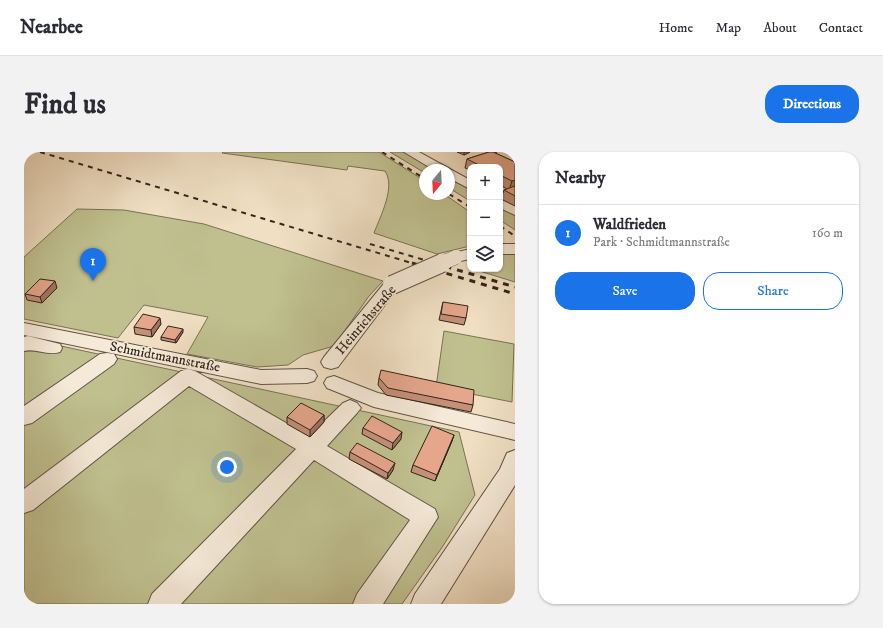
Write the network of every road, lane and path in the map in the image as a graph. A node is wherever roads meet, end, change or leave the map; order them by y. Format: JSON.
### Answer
{"nodes":[{"id":1,"x":410,"y":152,"type":"edge"},
{"id":2,"x":433,"y":164,"type":"edge"},
{"id":3,"x":455,"y":176,"type":"edge"},
{"id":4,"x":467,"y":183,"type":"edge"},
{"id":5,"x":503,"y":204,"type":"edge"},
{"id":6,"x":515,"y":211,"type":"edge"},
{"id":7,"x":503,"y":249,"type":"edge"},
{"id":8,"x":515,"y":249,"type":"edge"},
{"id":9,"x":463,"y":256,"type":"edge"},
{"id":10,"x":24,"y":329,"type":"edge"},
{"id":11,"x":24,"y":345,"type":"edge"},
{"id":12,"x":107,"y":359,"type":"junction"},
{"id":13,"x":331,"y":362,"type":"junction"},
{"id":14,"x":188,"y":376,"type":"junction"},
{"id":15,"x":307,"y":376,"type":"junction"},
{"id":16,"x":334,"y":383,"type":"junction"},
{"id":17,"x":350,"y":408,"type":"dead end"},
{"id":18,"x":24,"y":417,"type":"edge"},
{"id":19,"x":514,"y":435,"type":"edge"},
{"id":20,"x":312,"y":448,"type":"junction"},
{"id":21,"x":515,"y":459,"type":"edge"},
{"id":22,"x":507,"y":493,"type":"edge"},
{"id":23,"x":24,"y":503,"type":"edge"},
{"id":24,"x":162,"y":604,"type":"edge"},
{"id":25,"x":366,"y":604,"type":"edge"},
{"id":26,"x":425,"y":604,"type":"edge"}],
"edges":[{"from":1,"to":2,"type":"street"},
{"from":3,"to":4,"type":"street"},
{"from":5,"to":6,"type":"street"},
{"from":7,"to":8,"type":"street"},
{"from":9,"to":13,"type":"street","name":"Heinrichstraße","bridge":true},
{"from":10,"to":15,"type":"street","name":"Schmidtmannstraße"},
{"from":11,"to":12,"type":"street"},
{"from":12,"to":14,"type":"street"},
{"from":12,"to":18,"type":"street"},
{"from":13,"to":15,"type":"street"},
{"from":13,"to":16,"type":"street"},
{"from":14,"to":20,"type":"street"},
{"from":14,"to":23,"type":"street"},
{"from":15,"to":16,"type":"street"},
{"from":16,"to":19,"type":"street"},
{"from":17,"to":20,"type":"street"},
{"from":20,"to":24,"type":"street"},
{"from":20,"to":25,"type":"street"},
{"from":21,"to":22,"type":"street"},
{"from":22,"to":26,"type":"street"}]}
